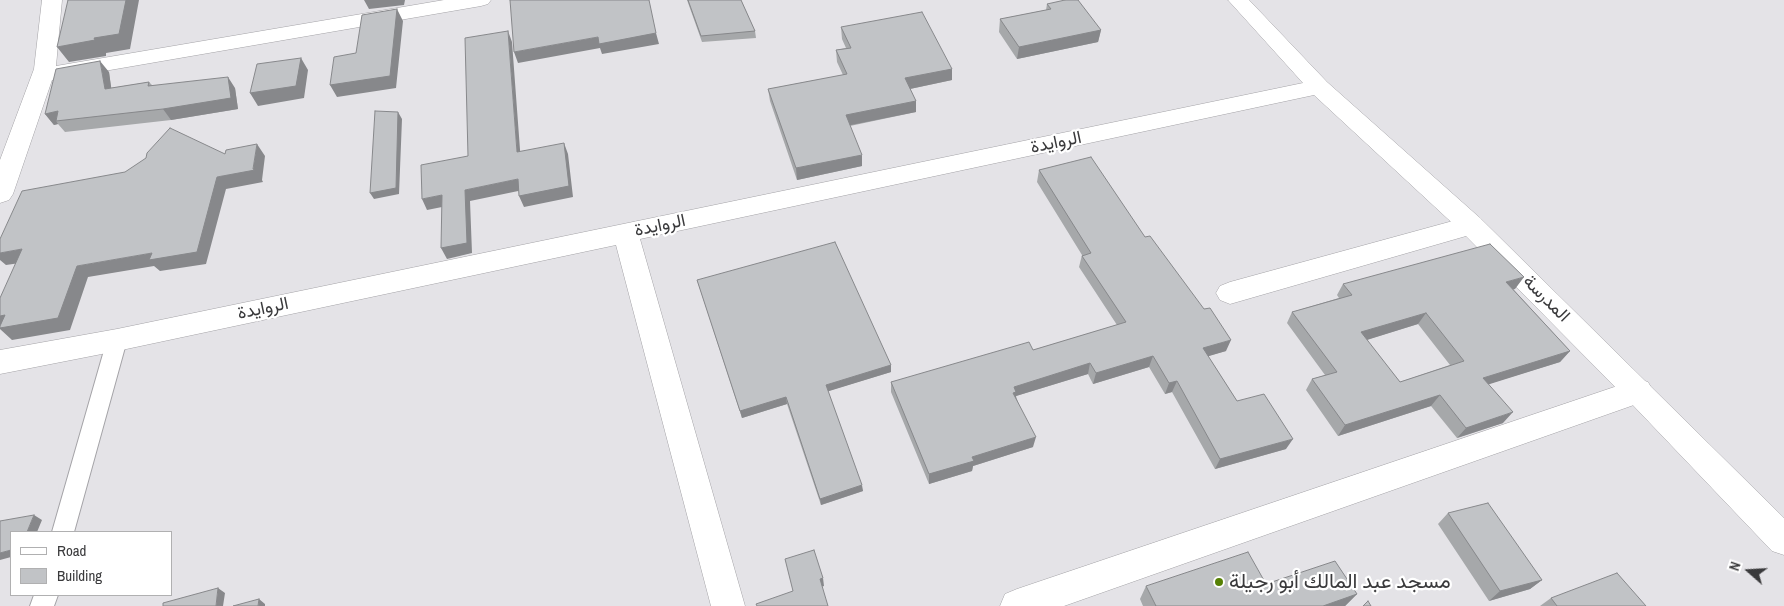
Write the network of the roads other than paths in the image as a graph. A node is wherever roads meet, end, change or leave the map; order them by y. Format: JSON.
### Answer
{"nodes":[{"id":1,"x":481,"y":0,"type":"edge"},
{"id":2,"x":1238,"y":0,"type":"edge"},
{"id":3,"x":57,"y":3,"type":"edge"},
{"id":4,"x":43,"y":75,"type":"junction"},
{"id":5,"x":1319,"y":87,"type":"junction"},
{"id":6,"x":0,"y":194,"type":"edge"},
{"id":7,"x":1471,"y":224,"type":"junction"},
{"id":8,"x":626,"y":234,"type":"junction"},
{"id":9,"x":1230,"y":293,"type":"dead end"},
{"id":10,"x":117,"y":340,"type":"junction"},
{"id":11,"x":0,"y":362,"type":"edge"},
{"id":12,"x":1638,"y":391,"type":"junction"},
{"id":13,"x":63,"y":531,"type":"edge"},
{"id":14,"x":1784,"y":540,"type":"edge"},
{"id":15,"x":728,"y":606,"type":"edge"},
{"id":16,"x":1017,"y":606,"type":"edge"}],
"edges":[{"from":1,"to":4,"type":"street"},
{"from":2,"to":5,"type":"street","name":"المدرسة"},
{"from":3,"to":4,"type":"street"},
{"from":4,"to":6,"type":"street"},
{"from":5,"to":7,"type":"street","name":"المدرسة"},
{"from":5,"to":8,"type":"street","name":"الروايدة"},
{"from":7,"to":9,"type":"street"},
{"from":7,"to":12,"type":"street","name":"المدرسة"},
{"from":8,"to":10,"type":"street","name":"الروايدة"},
{"from":8,"to":15,"type":"street"},
{"from":10,"to":11,"type":"street","name":"الروايدة"},
{"from":10,"to":13,"type":"lane"},
{"from":12,"to":14,"type":"street","name":"المدرسة"},
{"from":12,"to":16,"type":"street"}]}
